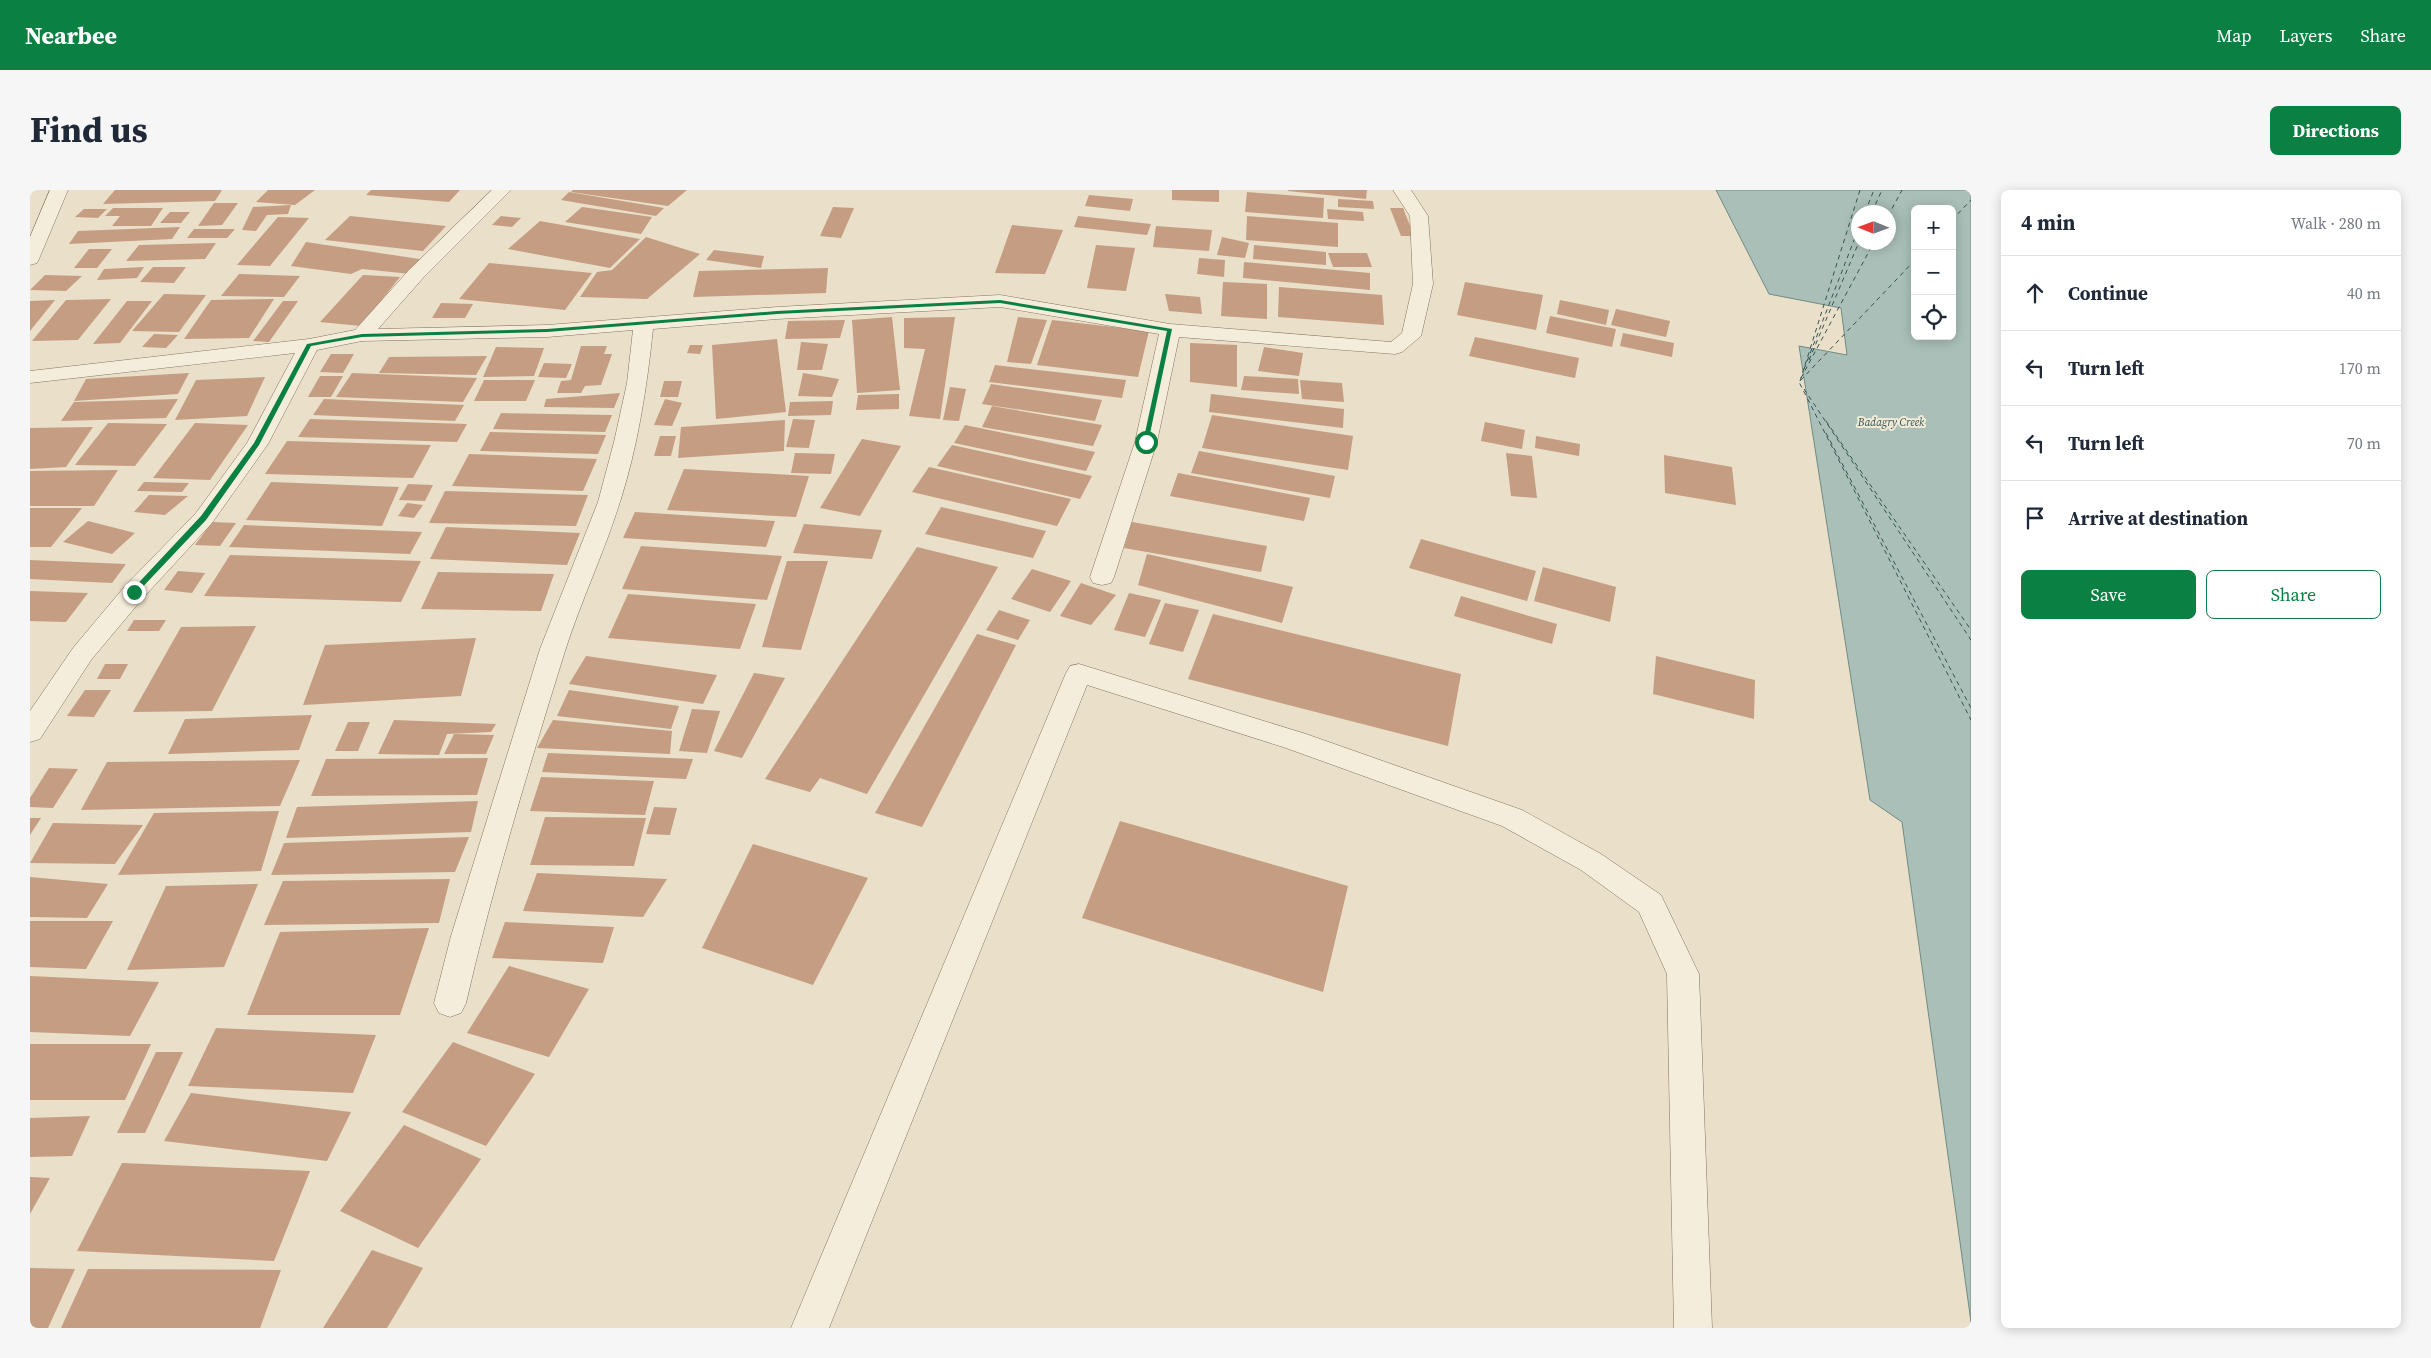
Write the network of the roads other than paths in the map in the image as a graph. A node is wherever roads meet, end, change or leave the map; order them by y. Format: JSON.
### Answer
{"nodes":[{"id":1,"x":59,"y":190,"type":"edge"},
{"id":2,"x":502,"y":190,"type":"edge"},
{"id":3,"x":1402,"y":190,"type":"edge"},
{"id":4,"x":30,"y":259,"type":"edge"},
{"id":5,"x":644,"y":322,"type":"junction"},
{"id":6,"x":1170,"y":330,"type":"junction"},
{"id":7,"x":362,"y":335,"type":"junction"},
{"id":8,"x":309,"y":345,"type":"junction"},
{"id":9,"x":30,"y":376,"type":"edge"},
{"id":10,"x":1102,"y":577,"type":"dead end"},
{"id":11,"x":30,"y":732,"type":"edge"},
{"id":12,"x":450,"y":1003,"type":"dead end"},
{"id":13,"x":810,"y":1328,"type":"edge"},
{"id":14,"x":1693,"y":1328,"type":"edge"}],
"edges":[{"from":1,"to":4,"type":"street"},
{"from":2,"to":7,"type":"street"},
{"from":3,"to":6,"type":"street"},
{"from":5,"to":6,"type":"street"},
{"from":5,"to":7,"type":"street"},
{"from":5,"to":12,"type":"street"},
{"from":6,"to":10,"type":"street"},
{"from":7,"to":8,"type":"street"},
{"from":8,"to":9,"type":"street"},
{"from":8,"to":11,"type":"street"},
{"from":13,"to":14,"type":"street"}]}
